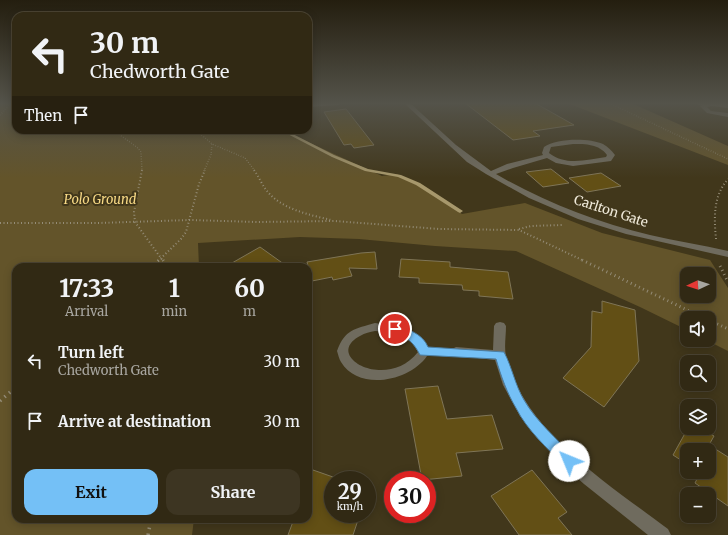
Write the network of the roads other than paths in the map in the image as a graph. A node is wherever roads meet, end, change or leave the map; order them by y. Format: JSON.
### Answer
{"nodes":[{"id":1,"x":435,"y":128,"type":"edge"},
{"id":2,"x":548,"y":156,"type":"junction"},
{"id":3,"x":491,"y":174,"type":"junction"},
{"id":4,"x":728,"y":254,"type":"edge"},
{"id":5,"x":500,"y":326,"type":"dead end"},
{"id":6,"x":424,"y":352,"type":"junction"},
{"id":7,"x":456,"y":352,"type":"joint"},
{"id":8,"x":500,"y":355,"type":"junction"},
{"id":9,"x":662,"y":535,"type":"edge"}],
"edges":[{"from":1,"to":3,"type":"street","name":"Carlton Gate"},
{"from":2,"to":2,"type":"street"},
{"from":2,"to":3,"type":"street"},
{"from":3,"to":4,"type":"street","name":"Carlton Gate"},
{"from":5,"to":8,"type":"street"},
{"from":6,"to":6,"type":"lane"},
{"from":6,"to":7,"type":"lane"},
{"from":7,"to":8,"type":"street"},
{"from":8,"to":9,"type":"street"}]}
